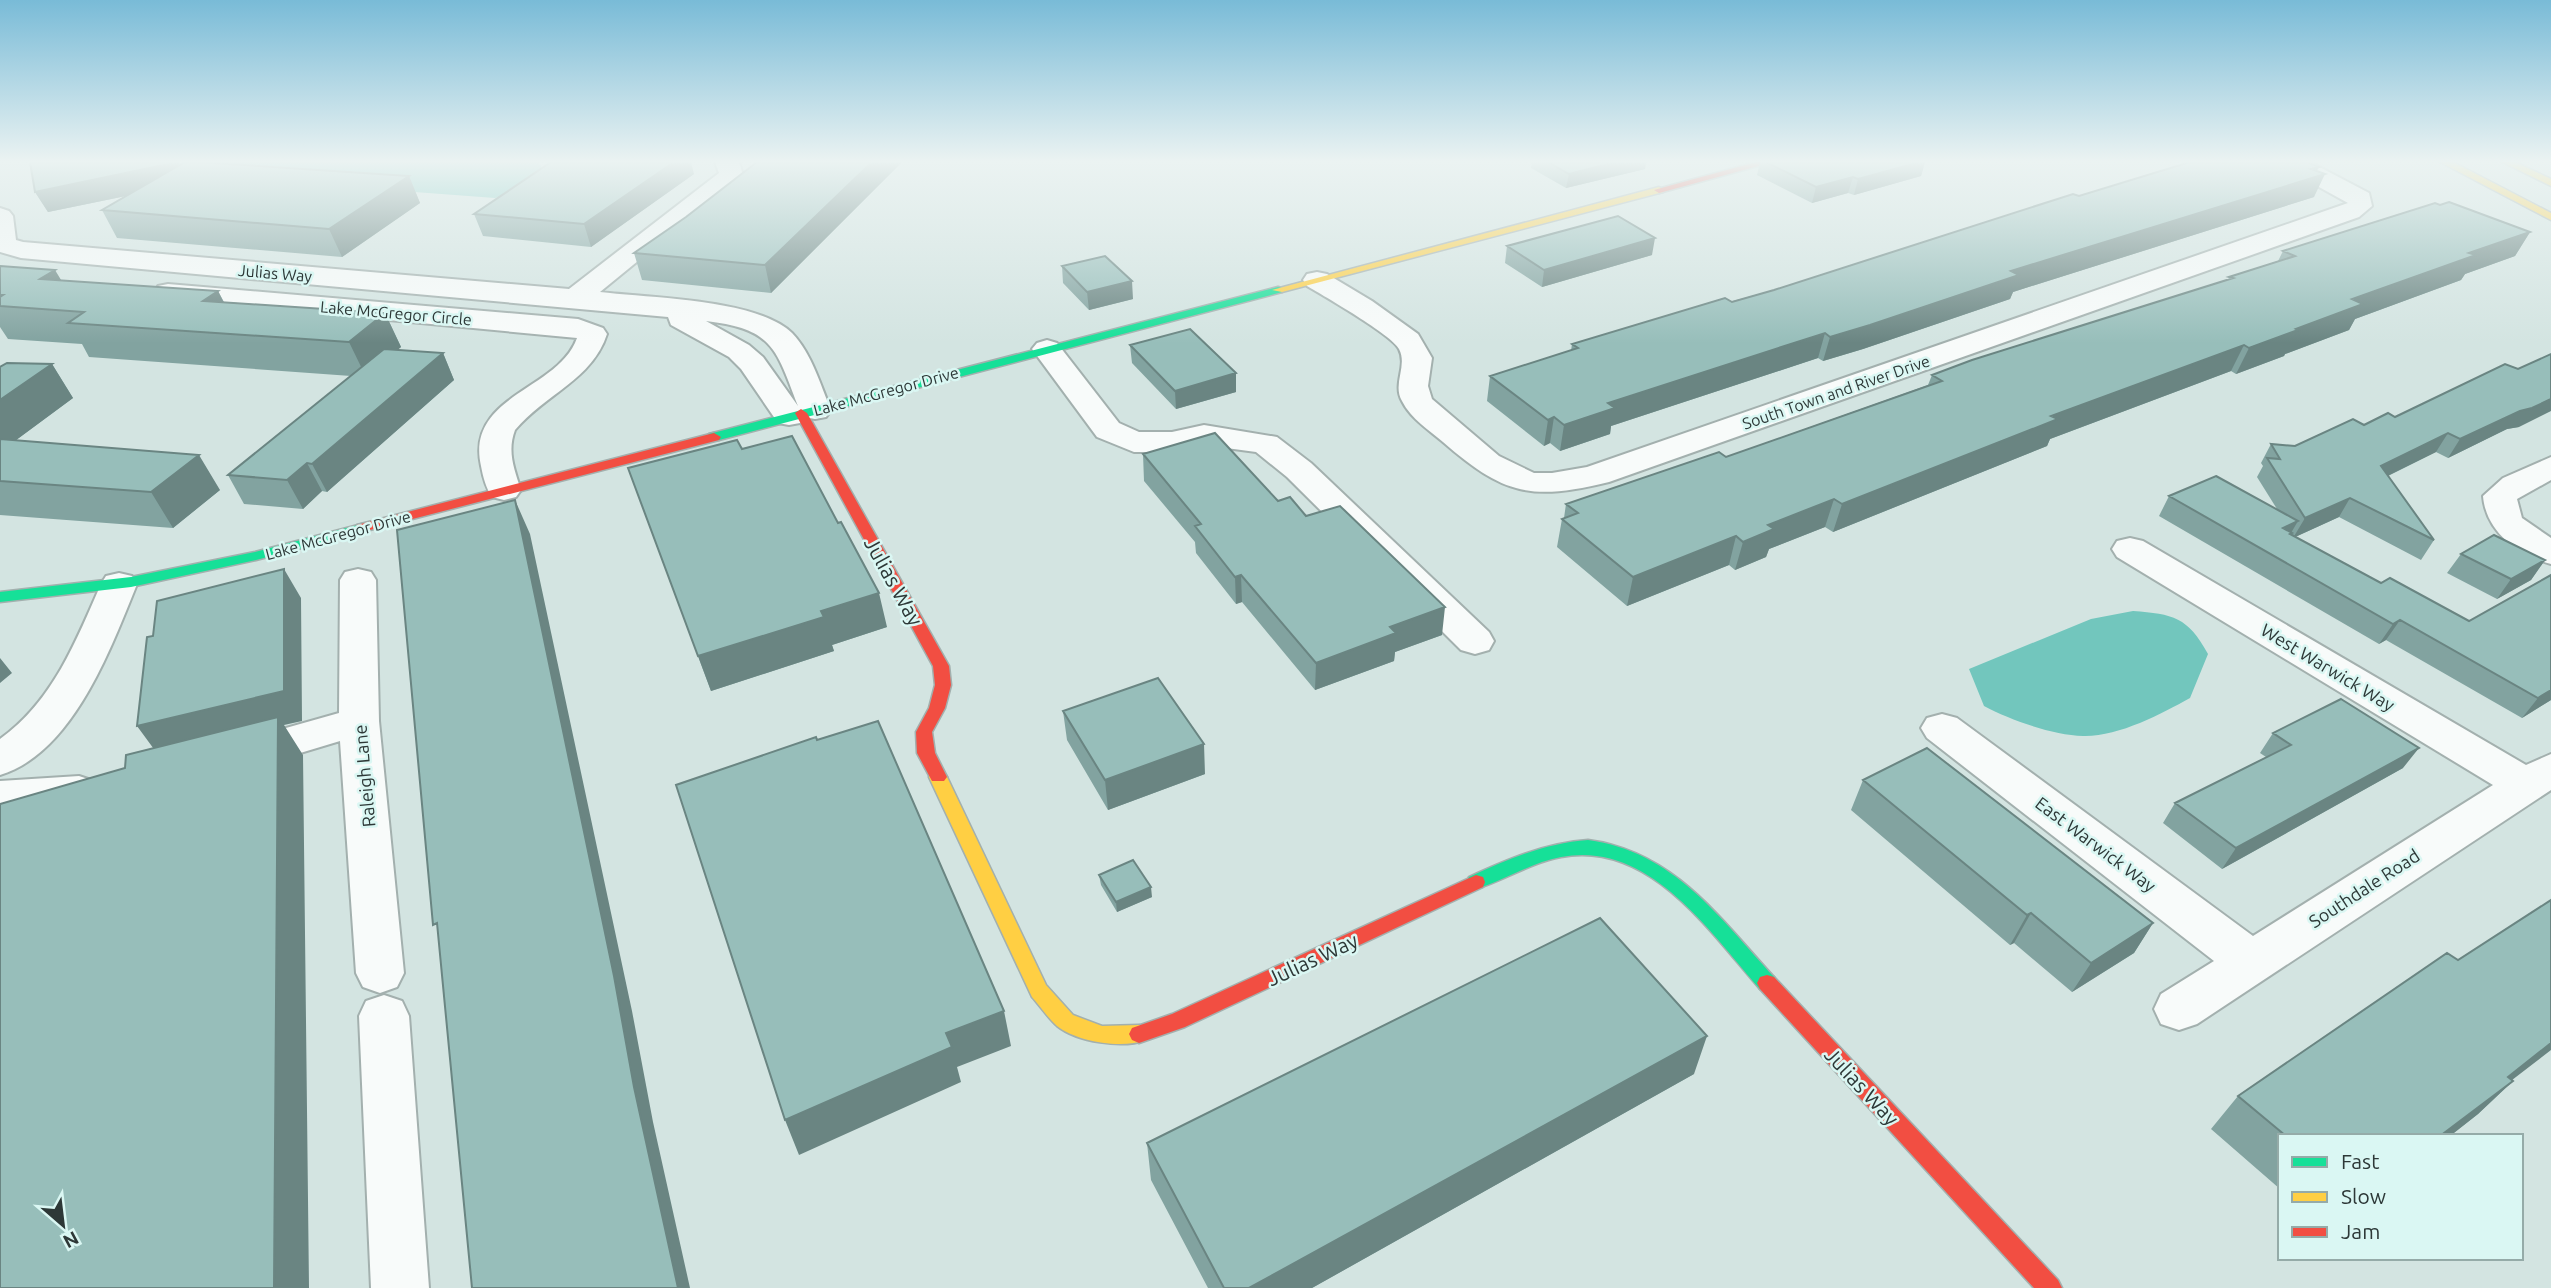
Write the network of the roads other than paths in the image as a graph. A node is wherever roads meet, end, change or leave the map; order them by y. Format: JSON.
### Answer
{"nodes":[{"id":1,"x":1,"y":222,"type":"edge"},
{"id":2,"x":671,"y":222,"type":"edge"},
{"id":3,"x":1536,"y":222,"type":"edge"},
{"id":4,"x":2321,"y":222,"type":"edge"},
{"id":5,"x":1317,"y":279,"type":"junction"},
{"id":6,"x":136,"y":289,"type":"edge"},
{"id":7,"x":575,"y":298,"type":"junction"},
{"id":8,"x":647,"y":306,"type":"junction"},
{"id":9,"x":1047,"y":349,"type":"junction"},
{"id":10,"x":802,"y":413,"type":"junction"},
{"id":11,"x":2551,"y":467,"type":"edge"},
{"id":12,"x":504,"y":490,"type":"junction"},
{"id":13,"x":2130,"y":549,"type":"dead end"},
{"id":14,"x":2551,"y":553,"type":"edge"},
{"id":15,"x":358,"y":580,"type":"dead end"},
{"id":16,"x":119,"y":584,"type":"junction"},
{"id":17,"x":0,"y":597,"type":"edge"},
{"id":18,"x":1475,"y":641,"type":"dead end"},
{"id":19,"x":359,"y":721,"type":"junction"},
{"id":20,"x":1942,"y":728,"type":"dead end"},
{"id":21,"x":0,"y":760,"type":"edge"},
{"id":22,"x":207,"y":765,"type":"edge"},
{"id":23,"x":2538,"y":777,"type":"edge"},
{"id":24,"x":118,"y":786,"type":"edge"},
{"id":25,"x":0,"y":797,"type":"edge"},
{"id":26,"x":2250,"y":961,"type":"junction"},
{"id":27,"x":2179,"y":1009,"type":"dead end"},
{"id":28,"x":400,"y":1288,"type":"edge"},
{"id":29,"x":2050,"y":1288,"type":"edge"}],
"edges":[{"from":1,"to":7,"type":"street","name":"Julias Way"},
{"from":2,"to":7,"type":"street"},
{"from":3,"to":5,"type":"street","name":"Lake McGregor Drive"},
{"from":4,"to":5,"type":"street","name":"South Town and River Drive"},
{"from":5,"to":9,"type":"street","name":"Lake McGregor Drive"},
{"from":6,"to":12,"type":"street","name":"Lake McGregor Circle"},
{"from":7,"to":8,"type":"street","name":"Julias Way"},
{"from":8,"to":10,"type":"street","name":"Julias Way"},
{"from":8,"to":10,"type":"street","name":"Julias Way"},
{"from":9,"to":10,"type":"street","name":"Lake McGregor Drive"},
{"from":9,"to":18,"type":"street"},
{"from":10,"to":12,"type":"street","name":"Lake McGregor Drive"},
{"from":10,"to":29,"type":"street","name":"Julias Way"},
{"from":11,"to":14,"type":"street"},
{"from":12,"to":16,"type":"street","name":"Lake McGregor Drive"},
{"from":13,"to":23,"type":"street","name":"West Warwick Way"},
{"from":15,"to":19,"type":"street","name":"Raleigh Lane"},
{"from":16,"to":17,"type":"street","name":"Lake McGregor Drive"},
{"from":16,"to":21,"type":"street"},
{"from":19,"to":22,"type":"street"},
{"from":19,"to":28,"type":"street","name":"Raleigh Lane"},
{"from":20,"to":26,"type":"street","name":"East Warwick Way"},
{"from":23,"to":26,"type":"street","name":"Southdale Road"},
{"from":24,"to":25,"type":"street"},
{"from":26,"to":27,"type":"street","name":"Southdale Road"}]}
